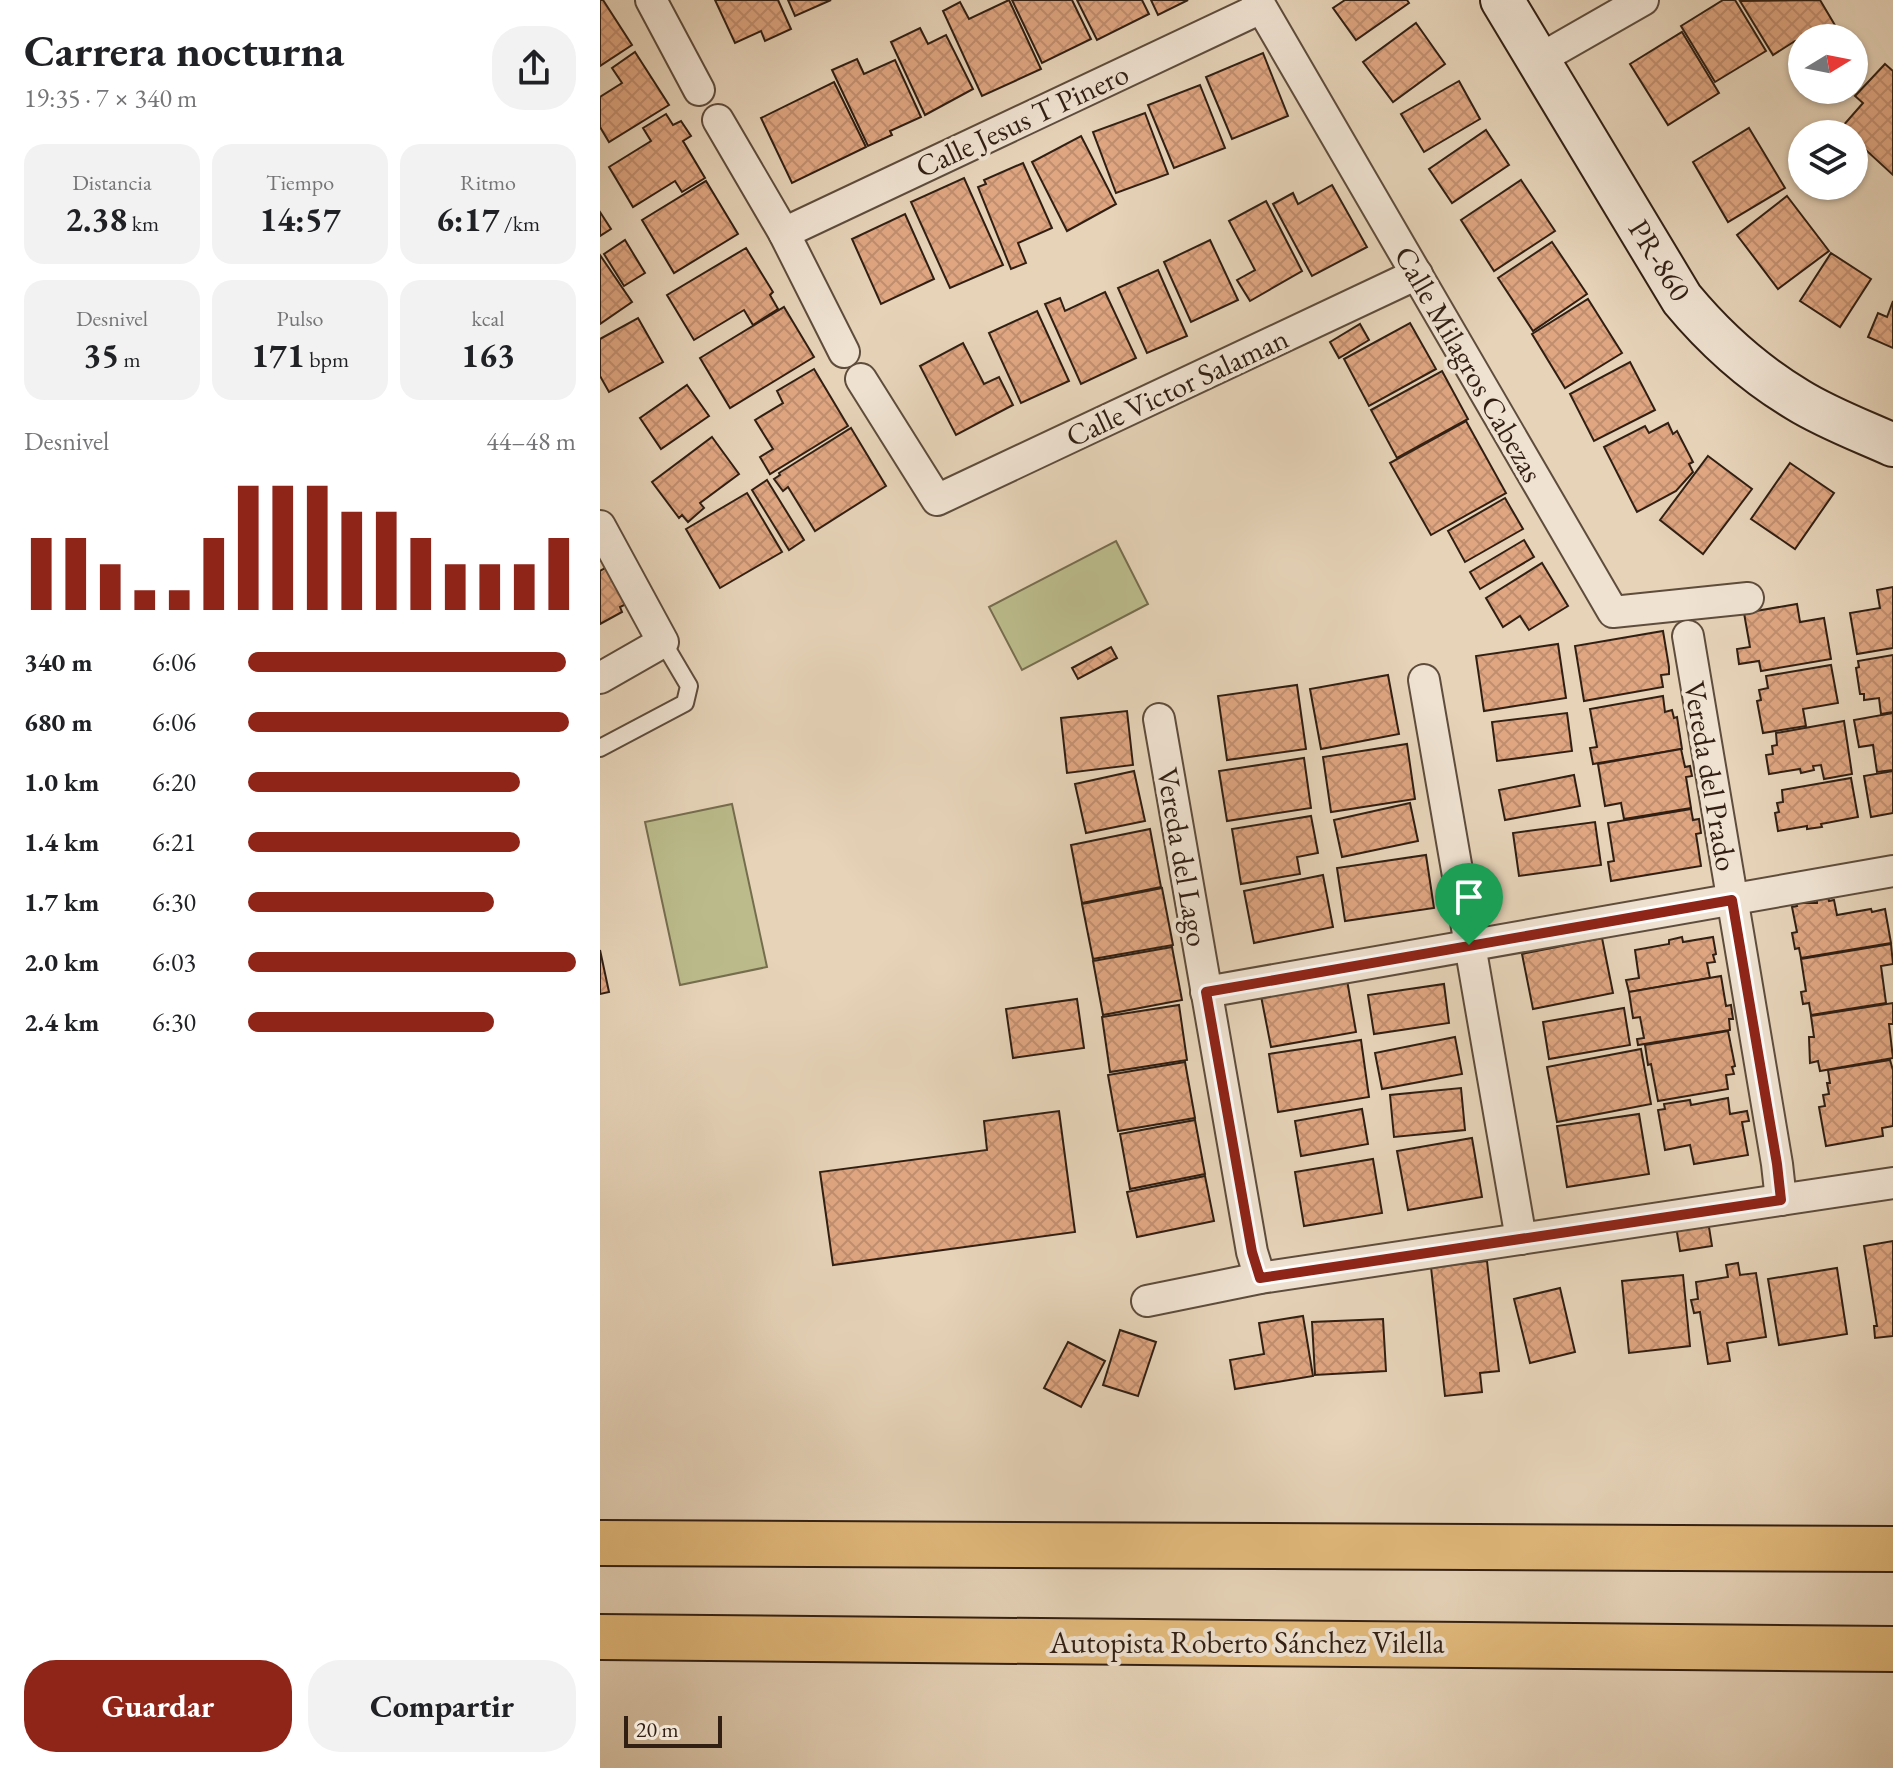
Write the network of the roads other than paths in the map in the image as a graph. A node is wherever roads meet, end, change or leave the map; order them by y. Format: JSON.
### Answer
{"nodes":[{"id":1,"x":651,"y":0,"type":"edge"},
{"id":2,"x":1502,"y":0,"type":"edge"},
{"id":3,"x":1643,"y":0,"type":"edge"},
{"id":4,"x":1259,"y":4,"type":"edge"},
{"id":5,"x":1538,"y":60,"type":"junction"},
{"id":6,"x":699,"y":90,"type":"dead end"},
{"id":7,"x":718,"y":120,"type":"dead end"},
{"id":8,"x":784,"y":233,"type":"junction"},
{"id":9,"x":1417,"y":274,"type":"junction"},
{"id":10,"x":844,"y":352,"type":"dead end"},
{"id":11,"x":861,"y":379,"type":"dead end"},
{"id":12,"x":1893,"y":445,"type":"edge"},
{"id":13,"x":600,"y":526,"type":"edge"},
{"id":14,"x":1748,"y":598,"type":"dead end"},
{"id":15,"x":1688,"y":636,"type":"dead end"},
{"id":16,"x":663,"y":642,"type":"junction"},
{"id":17,"x":600,"y":678,"type":"edge"},
{"id":18,"x":1424,"y":680,"type":"dead end"},
{"id":19,"x":1159,"y":719,"type":"dead end"},
{"id":20,"x":600,"y":748,"type":"edge"},
{"id":21,"x":1893,"y":871,"type":"edge"},
{"id":22,"x":1732,"y":900,"type":"junction"},
{"id":23,"x":1469,"y":945,"type":"junction"},
{"id":24,"x":1206,"y":992,"type":"junction"},
{"id":25,"x":1893,"y":1183,"type":"edge"},
{"id":26,"x":1781,"y":1200,"type":"junction"},
{"id":27,"x":1521,"y":1239,"type":"junction"},
{"id":28,"x":1260,"y":1278,"type":"junction"},
{"id":29,"x":1147,"y":1301,"type":"dead end"},
{"id":30,"x":600,"y":1543,"type":"edge"},
{"id":31,"x":1893,"y":1549,"type":"edge"},
{"id":32,"x":600,"y":1637,"type":"edge"},
{"id":33,"x":1893,"y":1649,"type":"edge"}],
"edges":[{"from":1,"to":6,"type":"street"},
{"from":2,"to":5,"type":"street","name":"PR-860","number":"PR-860"},
{"from":3,"to":5,"type":"street"},
{"from":4,"to":8,"type":"street","name":"Calle Jesus T Pinero"},
{"from":4,"to":9,"type":"street","name":"Calle Milagros Cabezas"},
{"from":5,"to":12,"type":"street","name":"PR-860","number":"PR-860"},
{"from":7,"to":8,"type":"street"},
{"from":8,"to":10,"type":"street"},
{"from":9,"to":11,"type":"street","name":"Calle Victor Salaman"},
{"from":9,"to":14,"type":"street","name":"Calle Milagros Cabezas"},
{"from":13,"to":16,"type":"street"},
{"from":15,"to":22,"type":"street","name":"Vereda del Prado"},
{"from":16,"to":17,"type":"street"},
{"from":16,"to":20,"type":"lane"},
{"from":18,"to":23,"type":"street"},
{"from":19,"to":24,"type":"street","name":"Vereda del Lago"},
{"from":21,"to":22,"type":"street"},
{"from":22,"to":23,"type":"street"},
{"from":22,"to":26,"type":"street","name":"Vereda del Prado"},
{"from":23,"to":24,"type":"street"},
{"from":23,"to":27,"type":"street"},
{"from":24,"to":28,"type":"street","name":"Vereda del Lago"},
{"from":25,"to":26,"type":"street"},
{"from":26,"to":27,"type":"street"},
{"from":27,"to":28,"type":"street"},
{"from":28,"to":29,"type":"street"},
{"from":30,"to":31,"type":"highway"},
{"from":32,"to":33,"type":"highway","name":"Autopista Roberto Sánchez Vilella"}]}
